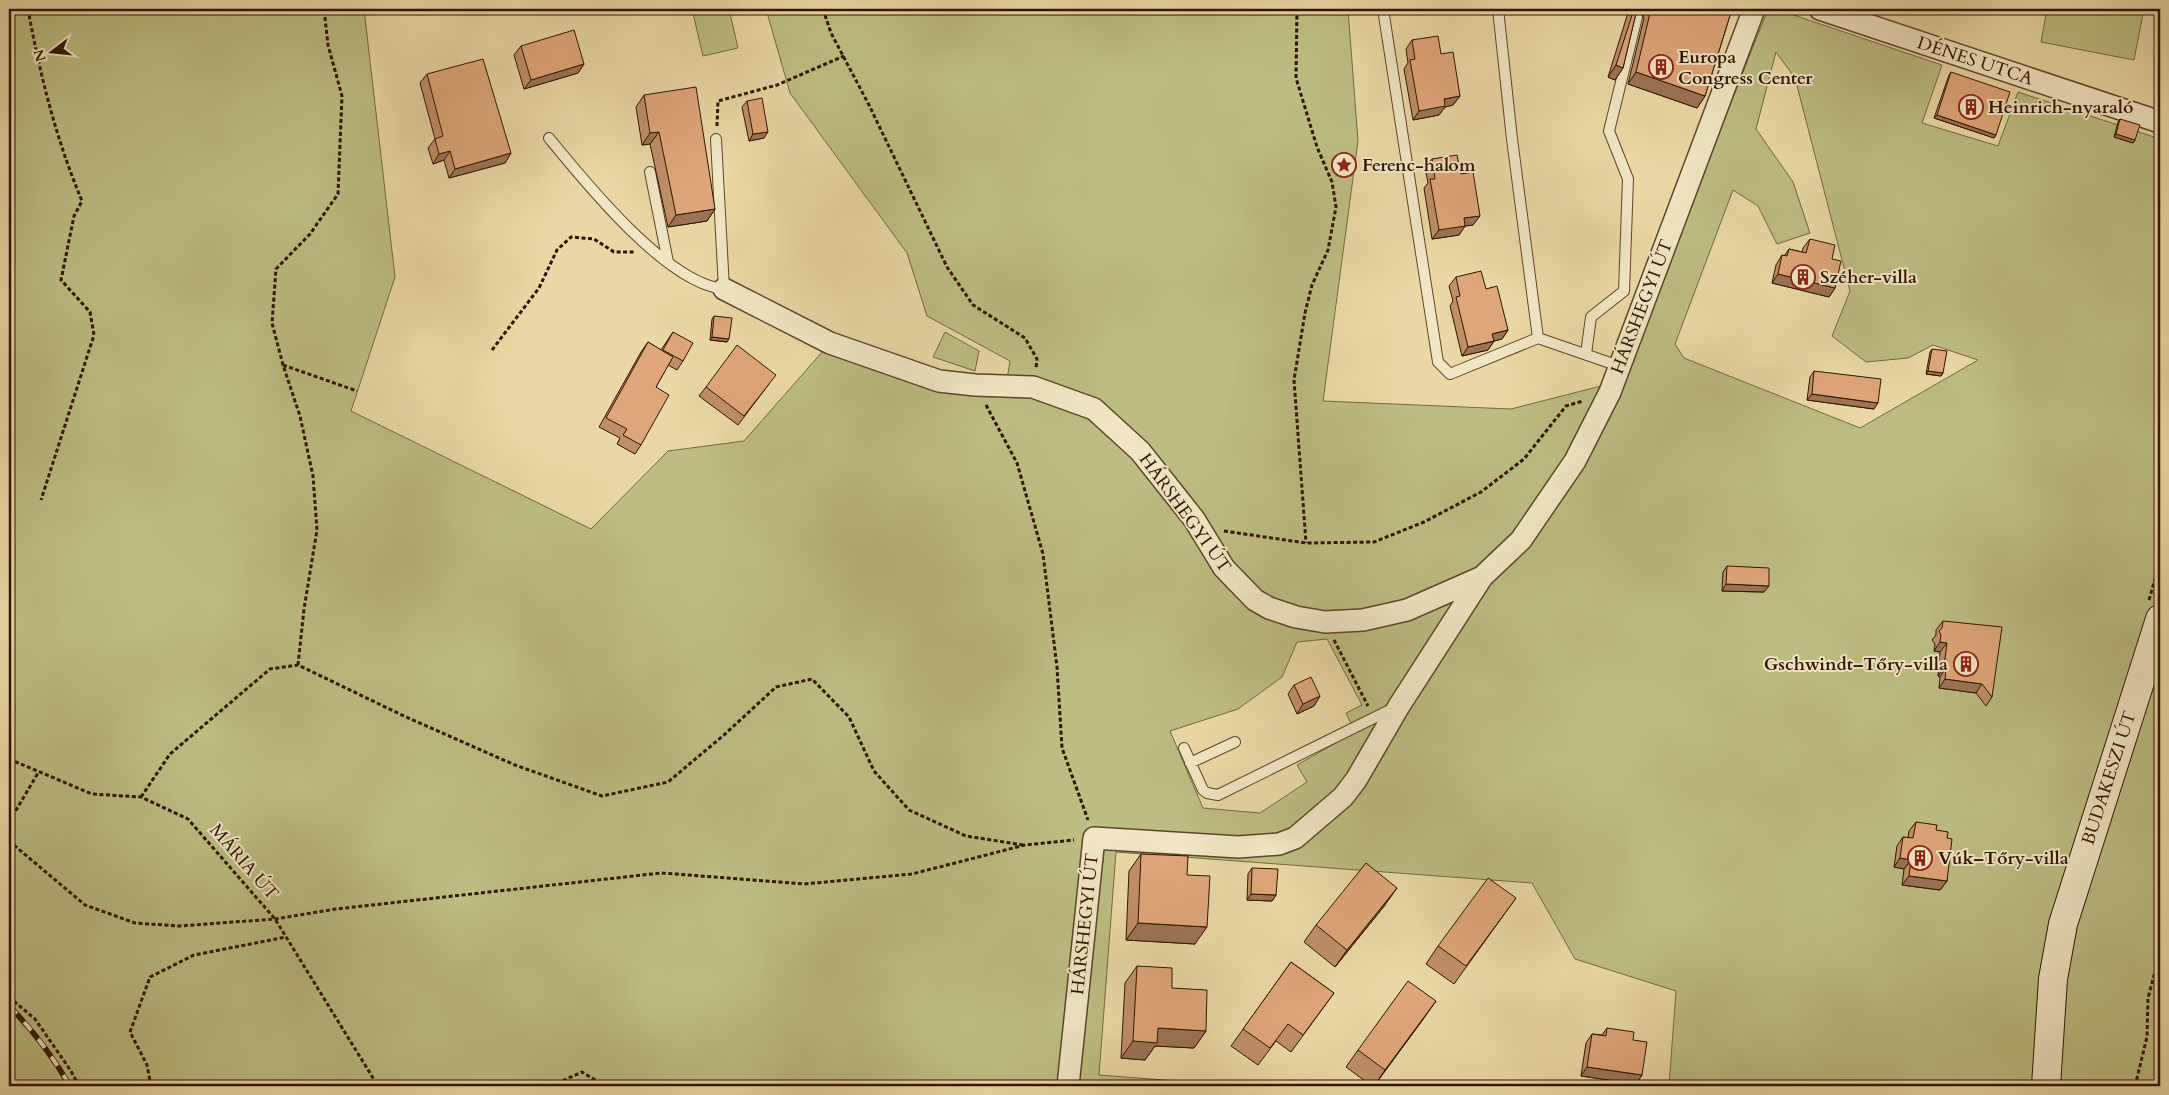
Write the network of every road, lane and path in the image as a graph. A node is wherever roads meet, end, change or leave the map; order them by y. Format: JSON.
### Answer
{"nodes":[{"id":1,"x":28,"y":9,"type":"edge"},
{"id":2,"x":324,"y":9,"type":"edge"},
{"id":3,"x":823,"y":9,"type":"edge"},
{"id":4,"x":1297,"y":9,"type":"edge"},
{"id":5,"x":1383,"y":9,"type":"edge"},
{"id":6,"x":1498,"y":9,"type":"edge"},
{"id":7,"x":1632,"y":9,"type":"edge"},
{"id":8,"x":1754,"y":9,"type":"edge"},
{"id":9,"x":1820,"y":9,"type":"edge"},
{"id":10,"x":844,"y":56,"type":"junction"},
{"id":11,"x":2160,"y":122,"type":"edge"},
{"id":12,"x":550,"y":138,"type":"dead end"},
{"id":13,"x":716,"y":139,"type":"joint"},
{"id":14,"x":650,"y":172,"type":"dead end"},
{"id":15,"x":648,"y":246,"type":"junction"},
{"id":16,"x":668,"y":262,"type":"junction"},
{"id":17,"x":724,"y":289,"type":"junction"},
{"id":18,"x":1538,"y":338,"type":"junction"},
{"id":19,"x":492,"y":350,"type":"dead end"},
{"id":20,"x":1586,"y":354,"type":"junction"},
{"id":21,"x":283,"y":365,"type":"junction"},
{"id":22,"x":1619,"y":366,"type":"junction"},
{"id":23,"x":976,"y":385,"type":"junction"},
{"id":24,"x":1033,"y":387,"type":"junction"},
{"id":25,"x":357,"y":391,"type":"dead end"},
{"id":26,"x":1610,"y":392,"type":"junction"},
{"id":27,"x":40,"y":500,"type":"dead end"},
{"id":28,"x":1194,"y":518,"type":"junction"},
{"id":29,"x":1306,"y":543,"type":"junction"},
{"id":30,"x":2160,"y":562,"type":"edge"},
{"id":31,"x":1482,"y":578,"type":"junction"},
{"id":32,"x":2154,"y":612,"type":"edge"},
{"id":33,"x":1325,"y":622,"type":"junction"},
{"id":34,"x":298,"y":665,"type":"junction"},
{"id":35,"x":1399,"y":706,"type":"junction"},
{"id":36,"x":1374,"y":718,"type":"junction"},
{"id":37,"x":1235,"y":742,"type":"dead end"},
{"id":38,"x":1184,"y":748,"type":"dead end"},
{"id":39,"x":9,"y":759,"type":"edge"},
{"id":40,"x":1190,"y":763,"type":"junction"},
{"id":41,"x":38,"y":772,"type":"junction"},
{"id":42,"x":141,"y":797,"type":"junction"},
{"id":43,"x":9,"y":822,"type":"edge"},
{"id":44,"x":1094,"y":838,"type":"junction"},
{"id":45,"x":9,"y":841,"type":"edge"},
{"id":46,"x":1025,"y":845,"type":"junction"},
{"id":47,"x":275,"y":919,"type":"junction"},
{"id":48,"x":286,"y":937,"type":"junction"},
{"id":49,"x":2160,"y":953,"type":"edge"},
{"id":50,"x":9,"y":996,"type":"edge"},
{"id":51,"x":79,"y":1086,"type":"edge"},
{"id":52,"x":151,"y":1086,"type":"edge"},
{"id":53,"x":378,"y":1086,"type":"edge"},
{"id":54,"x":551,"y":1086,"type":"edge"},
{"id":55,"x":605,"y":1086,"type":"edge"},
{"id":56,"x":1068,"y":1086,"type":"edge"},
{"id":57,"x":2046,"y":1086,"type":"edge"},
{"id":58,"x":2134,"y":1086,"type":"edge"}],
"edges":[{"from":1,"to":27,"type":"path"},
{"from":2,"to":21,"type":"path"},
{"from":3,"to":10,"type":"path"},
{"from":4,"to":29,"type":"path"},
{"from":5,"to":18,"type":"lane"},
{"from":6,"to":18,"type":"lane"},
{"from":7,"to":20,"type":"lane"},
{"from":8,"to":22,"type":"street","name":"HÁRSHEGYI ÚT"},
{"from":9,"to":11,"type":"street","name":"DÉNES UTCA"},
{"from":10,"to":13,"type":"path"},
{"from":10,"to":24,"type":"path"},
{"from":12,"to":15,"type":"lane"},
{"from":13,"to":17,"type":"lane"},
{"from":14,"to":16,"type":"lane"},
{"from":15,"to":16,"type":"lane"},
{"from":15,"to":19,"type":"path"},
{"from":16,"to":17,"type":"lane"},
{"from":17,"to":23,"type":"street","name":"HÁRSHEGYI ÚT"},
{"from":18,"to":20,"type":"lane"},
{"from":20,"to":22,"type":"lane"},
{"from":21,"to":25,"type":"path"},
{"from":21,"to":34,"type":"path"},
{"from":22,"to":26,"type":"street","name":"HÁRSHEGYI ÚT"},
{"from":23,"to":24,"type":"street","name":"HÁRSHEGYI ÚT"},
{"from":23,"to":44,"type":"path"},
{"from":24,"to":28,"type":"street","name":"HÁRSHEGYI ÚT"},
{"from":26,"to":29,"type":"path"},
{"from":26,"to":31,"type":"street","name":"HÁRSHEGYI ÚT"},
{"from":28,"to":29,"type":"path"},
{"from":28,"to":33,"type":"street","name":"HÁRSHEGYI ÚT"},
{"from":30,"to":32,"type":"path"},
{"from":31,"to":33,"type":"street","name":"HÁRSHEGYI ÚT"},
{"from":31,"to":35,"type":"street","name":"HÁRSHEGYI ÚT"},
{"from":32,"to":57,"type":"main road","name":"BUDAKESZI ÚT"},
{"from":33,"to":36,"type":"path"},
{"from":34,"to":42,"type":"path"},
{"from":34,"to":46,"type":"path"},
{"from":35,"to":36,"type":"lane"},
{"from":35,"to":44,"type":"street","name":"HÁRSHEGYI ÚT"},
{"from":36,"to":40,"type":"lane"},
{"from":37,"to":40,"type":"lane"},
{"from":38,"to":40,"type":"lane"},
{"from":39,"to":41,"type":"path","name":"MÁRIA ÚT"},
{"from":41,"to":42,"type":"path","name":"MÁRIA ÚT"},
{"from":41,"to":43,"type":"path"},
{"from":42,"to":47,"type":"path","name":"MÁRIA ÚT"},
{"from":44,"to":46,"type":"path"},
{"from":44,"to":56,"type":"street","name":"HÁRSHEGYI ÚT"},
{"from":45,"to":47,"type":"path"},
{"from":46,"to":47,"type":"path"},
{"from":47,"to":48,"type":"path","name":"MÁRIA ÚT"},
{"from":48,"to":52,"type":"path"},
{"from":48,"to":53,"type":"path","name":"MÁRIA ÚT"},
{"from":49,"to":58,"type":"path"},
{"from":50,"to":51,"type":"path"},
{"from":54,"to":55,"type":"path"}]}
